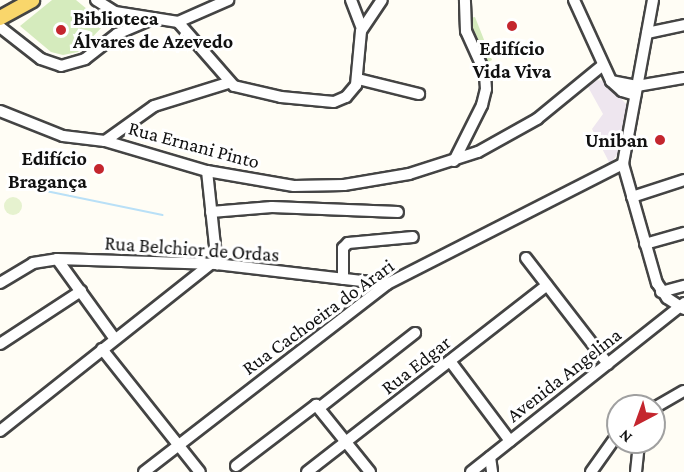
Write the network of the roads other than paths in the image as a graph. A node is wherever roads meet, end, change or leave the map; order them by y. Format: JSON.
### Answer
{"nodes":[{"id":1,"x":32,"y":0,"type":"edge"},
{"id":2,"x":96,"y":0,"type":"edge"},
{"id":3,"x":228,"y":0,"type":"edge"},
{"id":4,"x":351,"y":0,"type":"edge"},
{"id":5,"x":382,"y":0,"type":"edge"},
{"id":6,"x":465,"y":0,"type":"edge"},
{"id":7,"x":574,"y":0,"type":"edge"},
{"id":8,"x":654,"y":0,"type":"edge"},
{"id":9,"x":115,"y":12,"type":"junction"},
{"id":10,"x":0,"y":18,"type":"edge"},
{"id":11,"x":153,"y":19,"type":"junction"},
{"id":12,"x":178,"y":22,"type":"junction"},
{"id":13,"x":684,"y":25,"type":"edge"},
{"id":14,"x":0,"y":27,"type":"edge"},
{"id":15,"x":362,"y":28,"type":"junction"},
{"id":16,"x":647,"y":33,"type":"junction"},
{"id":17,"x":117,"y":34,"type":"junction"},
{"id":18,"x":603,"y":65,"type":"junction"},
{"id":19,"x":684,"y":78,"type":"edge"},
{"id":20,"x":358,"y":79,"type":"junction"},
{"id":21,"x":228,"y":83,"type":"junction"},
{"id":22,"x":636,"y":91,"type":"junction"},
{"id":23,"x":419,"y":94,"type":"dead end"},
{"id":24,"x":0,"y":111,"type":"edge"},
{"id":25,"x":105,"y":141,"type":"junction"},
{"id":26,"x":454,"y":161,"type":"junction"},
{"id":27,"x":623,"y":164,"type":"junction"},
{"id":28,"x":207,"y":171,"type":"junction"},
{"id":29,"x":684,"y":180,"type":"edge"},
{"id":30,"x":632,"y":196,"type":"junction"},
{"id":31,"x":211,"y":212,"type":"junction"},
{"id":32,"x":398,"y":212,"type":"dead end"},
{"id":33,"x":684,"y":233,"type":"edge"},
{"id":34,"x":413,"y":237,"type":"dead end"},
{"id":35,"x":645,"y":244,"type":"junction"},
{"id":36,"x":526,"y":258,"type":"dead end"},
{"id":37,"x":57,"y":259,"type":"junction"},
{"id":38,"x":214,"y":264,"type":"junction"},
{"id":39,"x":343,"y":279,"type":"junction"},
{"id":40,"x":0,"y":283,"type":"edge"},
{"id":41,"x":387,"y":284,"type":"junction"},
{"id":42,"x":547,"y":285,"type":"junction"},
{"id":43,"x":684,"y":286,"type":"edge"},
{"id":44,"x":81,"y":291,"type":"junction"},
{"id":45,"x":661,"y":292,"type":"junction"},
{"id":46,"x":683,"y":306,"type":"edge"},
{"id":47,"x":415,"y":333,"type":"dead end"},
{"id":48,"x":115,"y":339,"type":"junction"},
{"id":49,"x":0,"y":344,"type":"edge"},
{"id":50,"x":102,"y":349,"type":"junction"},
{"id":51,"x":450,"y":362,"type":"junction"},
{"id":52,"x":608,"y":364,"type":"junction"},
{"id":53,"x":684,"y":391,"type":"edge"},
{"id":54,"x":666,"y":401,"type":"edge"},
{"id":55,"x":319,"y":408,"type":"junction"},
{"id":56,"x":0,"y":431,"type":"edge"},
{"id":57,"x":510,"y":441,"type":"junction"},
{"id":58,"x":346,"y":442,"type":"junction"},
{"id":59,"x":178,"y":445,"type":"junction"},
{"id":60,"x":606,"y":451,"type":"edge"},
{"id":61,"x":638,"y":454,"type":"edge"},
{"id":62,"x":490,"y":457,"type":"junction"},
{"id":63,"x":236,"y":466,"type":"dead end"},
{"id":64,"x":144,"y":472,"type":"edge"},
{"id":65,"x":200,"y":472,"type":"edge"},
{"id":66,"x":307,"y":472,"type":"edge"},
{"id":67,"x":370,"y":472,"type":"edge"},
{"id":68,"x":471,"y":472,"type":"edge"},
{"id":69,"x":492,"y":472,"type":"edge"},
{"id":70,"x":591,"y":472,"type":"edge"},
{"id":71,"x":636,"y":472,"type":"edge"}],
"edges":[{"from":1,"to":10,"type":"main road"},
{"from":2,"to":9,"type":"street"},
{"from":3,"to":12,"type":"street"},
{"from":4,"to":15,"type":"street"},
{"from":5,"to":15,"type":"street"},
{"from":6,"to":26,"type":"street"},
{"from":7,"to":18,"type":"street"},
{"from":8,"to":16,"type":"street"},
{"from":9,"to":11,"type":"street"},
{"from":9,"to":17,"type":"street"},
{"from":11,"to":12,"type":"street"},
{"from":11,"to":17,"type":"street"},
{"from":12,"to":21,"type":"street"},
{"from":13,"to":16,"type":"street"},
{"from":14,"to":17,"type":"street"},
{"from":15,"to":20,"type":"street"},
{"from":16,"to":22,"type":"street"},
{"from":18,"to":22,"type":"street"},
{"from":18,"to":26,"type":"street","name":"Rua Ernani Pinto"},
{"from":19,"to":22,"type":"street"},
{"from":20,"to":21,"type":"street"},
{"from":20,"to":23,"type":"street"},
{"from":21,"to":25,"type":"street"},
{"from":22,"to":27,"type":"street"},
{"from":24,"to":25,"type":"street","name":"Rua Ernani Pinto"},
{"from":25,"to":28,"type":"street","name":"Rua Ernani Pinto"},
{"from":26,"to":28,"type":"street","name":"Rua Ernani Pinto"},
{"from":27,"to":30,"type":"street"},
{"from":27,"to":41,"type":"street","name":"Rua Cachoeira do Arari"},
{"from":28,"to":31,"type":"street"},
{"from":29,"to":30,"type":"street"},
{"from":30,"to":35,"type":"street"},
{"from":31,"to":32,"type":"street"},
{"from":31,"to":38,"type":"street"},
{"from":33,"to":35,"type":"street"},
{"from":34,"to":39,"type":"street"},
{"from":35,"to":45,"type":"street"},
{"from":36,"to":42,"type":"street"},
{"from":37,"to":38,"type":"street","name":"Rua Belchior de Ordas"},
{"from":37,"to":40,"type":"street","name":"Rua Belchior de Ordas"},
{"from":37,"to":44,"type":"street"},
{"from":38,"to":39,"type":"street","name":"Rua Belchior de Ordas"},
{"from":38,"to":48,"type":"street"},
{"from":39,"to":41,"type":"street","name":"Rua Belchior de Ordas"},
{"from":41,"to":59,"type":"street","name":"Rua Cachoeira do Arari"},
{"from":42,"to":51,"type":"street","name":"Rua Edgar"},
{"from":42,"to":52,"type":"street"},
{"from":43,"to":45,"type":"street"},
{"from":44,"to":48,"type":"street"},
{"from":44,"to":49,"type":"street"},
{"from":45,"to":46,"type":"street"},
{"from":46,"to":52,"type":"street","name":"Avenida Angelina"},
{"from":47,"to":55,"type":"street"},
{"from":48,"to":50,"type":"street"},
{"from":50,"to":56,"type":"street"},
{"from":50,"to":59,"type":"street"},
{"from":51,"to":57,"type":"street"},
{"from":51,"to":58,"type":"street","name":"Rua Edgar"},
{"from":52,"to":57,"type":"street","name":"Avenida Angelina"},
{"from":53,"to":54,"type":"street"},
{"from":55,"to":58,"type":"street"},
{"from":55,"to":63,"type":"street"},
{"from":57,"to":62,"type":"street","name":"Avenida Angelina"},
{"from":58,"to":66,"type":"street","name":"Rua Edgar"},
{"from":58,"to":67,"type":"street"},
{"from":59,"to":64,"type":"street","name":"Rua Cachoeira do Arari"},
{"from":59,"to":65,"type":"street"},
{"from":60,"to":70,"type":"street"},
{"from":61,"to":71,"type":"street"},
{"from":62,"to":68,"type":"street","name":"Avenida Angelina"},
{"from":62,"to":69,"type":"street"}]}
